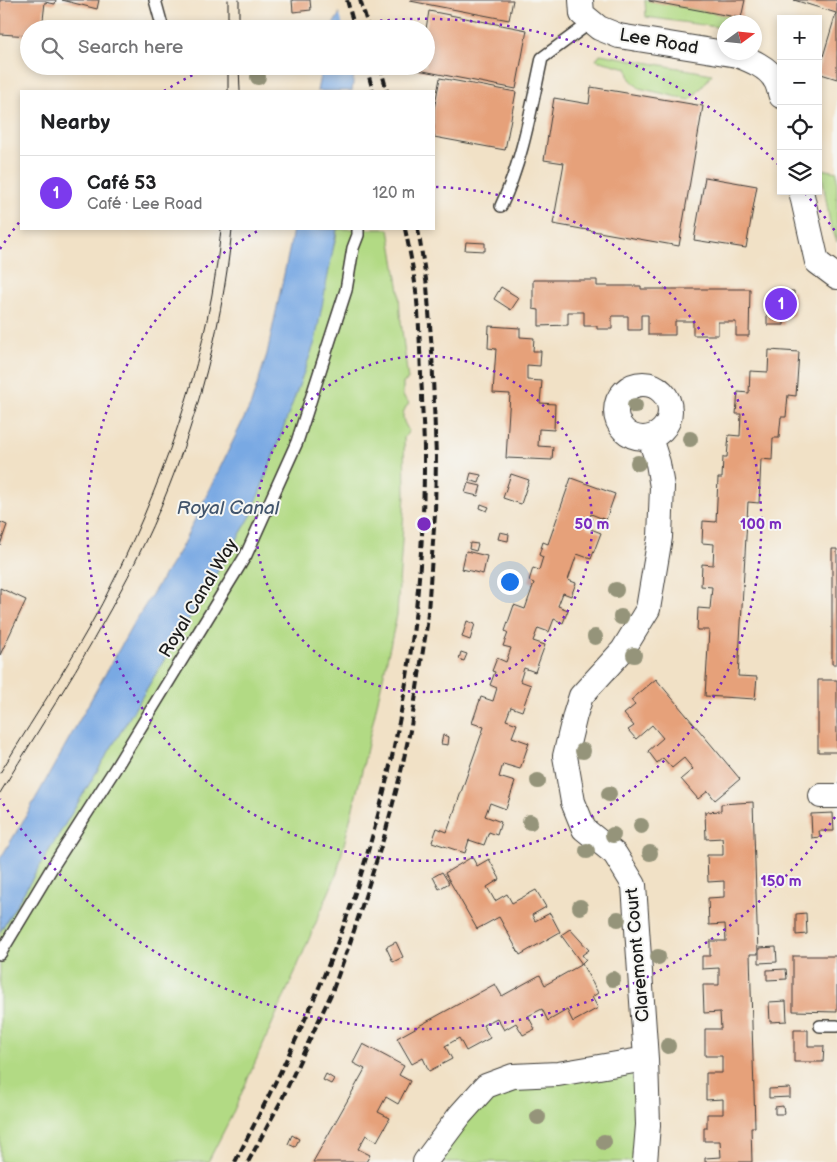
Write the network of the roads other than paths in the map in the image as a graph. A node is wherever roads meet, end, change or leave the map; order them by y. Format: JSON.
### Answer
{"nodes":[{"id":1,"x":155,"y":0,"type":"edge"},
{"id":2,"x":585,"y":12,"type":"edge"},
{"id":3,"x":161,"y":20,"type":"edge"},
{"id":4,"x":777,"y":85,"type":"edge"},
{"id":5,"x":802,"y":195,"type":"edge"},
{"id":6,"x":501,"y":206,"type":"dead end"},
{"id":7,"x":358,"y":230,"type":"edge"},
{"id":8,"x":837,"y":277,"type":"edge"},
{"id":9,"x":650,"y":438,"type":"dead end"},
{"id":10,"x":0,"y":954,"type":"edge"},
{"id":11,"x":820,"y":1026,"type":"dead end"},
{"id":12,"x":837,"y":1026,"type":"edge"},
{"id":13,"x":646,"y":1059,"type":"junction"},
{"id":14,"x":425,"y":1162,"type":"edge"},
{"id":15,"x":645,"y":1162,"type":"edge"}],
"edges":[{"from":1,"to":3,"type":"lane"},
{"from":2,"to":4,"type":"street","name":"Lee Road"},
{"from":2,"to":6,"type":"lane"},
{"from":5,"to":8,"type":"street"},
{"from":7,"to":10,"type":"lane","name":"Royal Canal Way"},
{"from":9,"to":13,"type":"street","name":"Claremont Court"},
{"from":11,"to":12,"type":"lane"},
{"from":13,"to":14,"type":"street"},
{"from":13,"to":15,"type":"street","name":"Claremont Court"}]}
